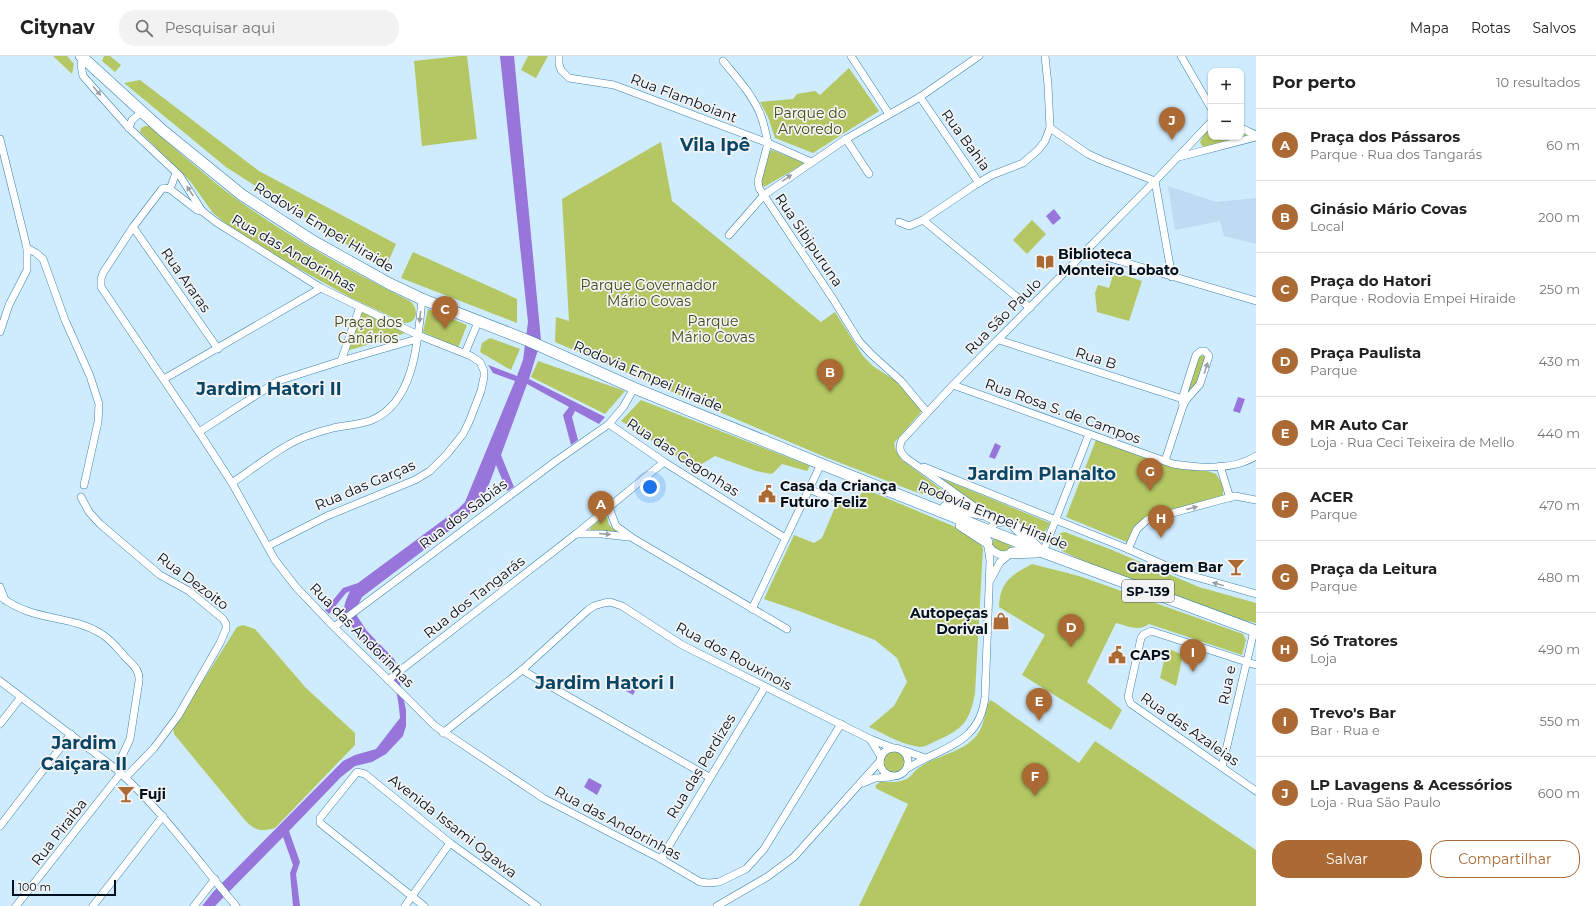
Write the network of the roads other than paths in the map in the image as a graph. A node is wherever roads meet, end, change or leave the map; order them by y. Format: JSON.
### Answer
{"nodes":[{"id":1,"x":559,"y":56,"type":"edge"},
{"id":2,"x":851,"y":56,"type":"edge"},
{"id":3,"x":979,"y":56,"type":"edge"},
{"id":4,"x":1044,"y":56,"type":"edge"},
{"id":5,"x":1181,"y":56,"type":"edge"},
{"id":6,"x":82,"y":57,"type":"edge"},
{"id":7,"x":723,"y":61,"type":"dead end"},
{"id":8,"x":920,"y":97,"type":"junction"},
{"id":9,"x":1209,"y":104,"type":"edge"},
{"id":10,"x":142,"y":112,"type":"junction"},
{"id":11,"x":889,"y":114,"type":"junction"},
{"id":12,"x":1208,"y":125,"type":"edge"},
{"id":13,"x":129,"y":128,"type":"junction"},
{"id":14,"x":1050,"y":128,"type":"junction"},
{"id":15,"x":1204,"y":130,"type":"junction"},
{"id":16,"x":1244,"y":130,"type":"edge"},
{"id":17,"x":1256,"y":136,"type":"edge"},
{"id":18,"x":0,"y":139,"type":"edge"},
{"id":19,"x":846,"y":139,"type":"junction"},
{"id":20,"x":768,"y":143,"type":"junction"},
{"id":21,"x":1206,"y":150,"type":"junction"},
{"id":22,"x":1179,"y":157,"type":"junction"},
{"id":23,"x":2,"y":160,"type":"edge"},
{"id":24,"x":811,"y":162,"type":"junction"},
{"id":25,"x":176,"y":173,"type":"junction"},
{"id":26,"x":870,"y":174,"type":"dead end"},
{"id":27,"x":1155,"y":181,"type":"junction"},
{"id":28,"x":979,"y":183,"type":"junction"},
{"id":29,"x":170,"y":189,"type":"junction"},
{"id":30,"x":764,"y":195,"type":"junction"},
{"id":31,"x":202,"y":211,"type":"junction"},
{"id":32,"x":923,"y":220,"type":"junction"},
{"id":33,"x":899,"y":222,"type":"dead end"},
{"id":34,"x":133,"y":227,"type":"junction"},
{"id":35,"x":729,"y":235,"type":"dead end"},
{"id":36,"x":27,"y":248,"type":"junction"},
{"id":37,"x":1086,"y":251,"type":"junction"},
{"id":38,"x":1172,"y":277,"type":"junction"},
{"id":39,"x":321,"y":288,"type":"junction"},
{"id":40,"x":422,"y":299,"type":"junction"},
{"id":41,"x":1256,"y":301,"type":"edge"},
{"id":42,"x":360,"y":307,"type":"junction"},
{"id":43,"x":1030,"y":308,"type":"junction"},
{"id":44,"x":478,"y":322,"type":"junction"},
{"id":45,"x":0,"y":332,"type":"edge"},
{"id":46,"x":418,"y":337,"type":"junction"},
{"id":47,"x":999,"y":340,"type":"junction"},
{"id":48,"x":218,"y":349,"type":"junction"},
{"id":49,"x":465,"y":354,"type":"junction"},
{"id":50,"x":341,"y":361,"type":"junction"},
{"id":51,"x":164,"y":380,"type":"junction"},
{"id":52,"x":953,"y":385,"type":"junction"},
{"id":53,"x":634,"y":388,"type":"junction"},
{"id":54,"x":1184,"y":402,"type":"junction"},
{"id":55,"x":927,"y":412,"type":"junction"},
{"id":56,"x":609,"y":424,"type":"junction"},
{"id":57,"x":199,"y":432,"type":"junction"},
{"id":58,"x":1089,"y":434,"type":"junction"},
{"id":59,"x":1256,"y":456,"type":"edge"},
{"id":60,"x":1165,"y":461,"type":"junction"},
{"id":61,"x":664,"y":462,"type":"junction"},
{"id":62,"x":913,"y":463,"type":"junction"},
{"id":63,"x":821,"y":464,"type":"junction"},
{"id":64,"x":1220,"y":466,"type":"junction"},
{"id":65,"x":232,"y":483,"type":"junction"},
{"id":66,"x":84,"y":485,"type":"dead end"},
{"id":67,"x":809,"y":489,"type":"junction"},
{"id":68,"x":82,"y":497,"type":"dead end"},
{"id":69,"x":830,"y":498,"type":"dead end"},
{"id":70,"x":1230,"y":498,"type":"junction"},
{"id":71,"x":1256,"y":500,"type":"edge"},
{"id":72,"x":922,"y":503,"type":"junction"},
{"id":73,"x":609,"y":508,"type":"junction"},
{"id":74,"x":986,"y":514,"type":"junction"},
{"id":75,"x":1056,"y":520,"type":"junction"},
{"id":76,"x":999,"y":521,"type":"junction"},
{"id":77,"x":1015,"y":526,"type":"junction"},
{"id":78,"x":989,"y":530,"type":"junction"},
{"id":79,"x":576,"y":534,"type":"junction"},
{"id":80,"x":785,"y":538,"type":"junction"},
{"id":81,"x":634,"y":539,"type":"junction"},
{"id":82,"x":1020,"y":543,"type":"junction"},
{"id":83,"x":987,"y":544,"type":"junction"},
{"id":84,"x":268,"y":546,"type":"junction"},
{"id":85,"x":1128,"y":549,"type":"junction"},
{"id":86,"x":1042,"y":552,"type":"junction"},
{"id":87,"x":1010,"y":554,"type":"junction"},
{"id":88,"x":988,"y":585,"type":"junction"},
{"id":89,"x":0,"y":586,"type":"edge"},
{"id":90,"x":1256,"y":594,"type":"edge"},
{"id":91,"x":2,"y":598,"type":"edge"},
{"id":92,"x":752,"y":609,"type":"junction"},
{"id":93,"x":334,"y":627,"type":"junction"},
{"id":94,"x":787,"y":629,"type":"dead end"},
{"id":95,"x":1255,"y":631,"type":"edge"},
{"id":96,"x":1246,"y":662,"type":"junction"},
{"id":97,"x":1256,"y":665,"type":"edge"},
{"id":98,"x":522,"y":670,"type":"junction"},
{"id":99,"x":388,"y":680,"type":"junction"},
{"id":100,"x":0,"y":681,"type":"edge"},
{"id":101,"x":764,"y":687,"type":"junction"},
{"id":102,"x":21,"y":696,"type":"junction"},
{"id":103,"x":1129,"y":701,"type":"joint"},
{"id":104,"x":0,"y":724,"type":"edge"},
{"id":105,"x":841,"y":724,"type":"junction"},
{"id":106,"x":443,"y":733,"type":"junction"},
{"id":107,"x":71,"y":734,"type":"junction"},
{"id":108,"x":870,"y":739,"type":"junction"},
{"id":109,"x":893,"y":748,"type":"junction"},
{"id":110,"x":903,"y":750,"type":"junction"},
{"id":111,"x":924,"y":758,"type":"junction"},
{"id":112,"x":881,"y":759,"type":"junction"},
{"id":113,"x":1222,"y":767,"type":"junction"},
{"id":114,"x":908,"y":768,"type":"junction"},
{"id":115,"x":121,"y":773,"type":"junction"},
{"id":116,"x":895,"y":776,"type":"junction"},
{"id":117,"x":709,"y":777,"type":"junction"},
{"id":118,"x":861,"y":783,"type":"junction"},
{"id":119,"x":1256,"y":791,"type":"edge"},
{"id":120,"x":163,"y":816,"type":"junction"},
{"id":121,"x":0,"y":826,"type":"edge"},
{"id":122,"x":450,"y":842,"type":"junction"},
{"id":123,"x":661,"y":859,"type":"junction"},
{"id":124,"x":217,"y":882,"type":"junction"},
{"id":125,"x":411,"y":897,"type":"junction"},
{"id":126,"x":16,"y":906,"type":"edge"},
{"id":127,"x":93,"y":906,"type":"edge"},
{"id":128,"x":194,"y":906,"type":"edge"},
{"id":129,"x":236,"y":906,"type":"edge"},
{"id":130,"x":406,"y":906,"type":"edge"},
{"id":131,"x":424,"y":906,"type":"edge"},
{"id":132,"x":536,"y":906,"type":"edge"},
{"id":133,"x":717,"y":906,"type":"edge"}],
"edges":[{"from":1,"to":20,"type":"street","name":"Rua Flamboiant"},
{"from":2,"to":11,"type":"street"},
{"from":3,"to":8,"type":"street"},
{"from":4,"to":14,"type":"street","name":"Rua Bahia"},
{"from":5,"to":9,"type":"street"},
{"from":6,"to":10,"type":"main road","name":"Rodovia Empei Hiraide","number":"SP-139"},
{"from":6,"to":13,"type":"street","one_way":true},
{"from":7,"to":20,"type":"street"},
{"from":8,"to":11,"type":"street"},
{"from":8,"to":28,"type":"street","name":"Rua Bahia"},
{"from":10,"to":13,"type":"street"},
{"from":10,"to":40,"type":"main road","name":"Rodovia Empei Hiraide","number":"SP-139"},
{"from":11,"to":19,"type":"street"},
{"from":12,"to":15,"type":"street","name":"Rua São Paulo"},
{"from":13,"to":25,"type":"street"},
{"from":14,"to":27,"type":"street"},
{"from":14,"to":28,"type":"street","name":"Rua Bahia"},
{"from":15,"to":21,"type":"street"},
{"from":15,"to":22,"type":"street","name":"Rua São Paulo"},
{"from":16,"to":17,"type":"street"},
{"from":17,"to":21,"type":"street"},
{"from":18,"to":23,"type":"street"},
{"from":19,"to":24,"type":"street"},
{"from":19,"to":26,"type":"street"},
{"from":20,"to":24,"type":"street","name":"Rua Flamboiant"},
{"from":20,"to":30,"type":"street","name":"Rua Sibipuruna"},
{"from":21,"to":22,"type":"street"},
{"from":22,"to":27,"type":"street","name":"Rua São Paulo"},
{"from":23,"to":36,"type":"street"},
{"from":30,"to":24,"type":"street","one_way":true},
{"from":25,"to":29,"type":"street"},
{"from":31,"to":25,"type":"street","one_way":true},
{"from":27,"to":37,"type":"street","name":"Rua São Paulo"},
{"from":27,"to":38,"type":"street"},
{"from":28,"to":32,"type":"street"},
{"from":29,"to":31,"type":"street"},
{"from":29,"to":34,"type":"street","name":"Rua das Andorinhas"},
{"from":30,"to":35,"type":"street"},
{"from":30,"to":55,"type":"street","name":"Rua Sibipuruna"},
{"from":31,"to":39,"type":"street","name":"Rua das Andorinhas"},
{"from":32,"to":33,"type":"street"},
{"from":32,"to":43,"type":"street"},
{"from":34,"to":48,"type":"street","name":"Rua Araras"},
{"from":34,"to":51,"type":"street","name":"Rua das Andorinhas"},
{"from":36,"to":45,"type":"street"},
{"from":36,"to":66,"type":"street"},
{"from":37,"to":38,"type":"street"},
{"from":37,"to":43,"type":"street","name":"Rua São Paulo"},
{"from":38,"to":41,"type":"street"},
{"from":39,"to":42,"type":"street","name":"Rua das Andorinhas"},
{"from":39,"to":48,"type":"street"},
{"from":40,"to":44,"type":"main road","name":"Rodovia Empei Hiraide","number":"SP-139"},
{"from":40,"to":46,"type":"street","one_way":true},
{"from":42,"to":46,"type":"street","name":"Rua das Andorinhas"},
{"from":42,"to":50,"type":"street"},
{"from":43,"to":47,"type":"street","name":"Rua São Paulo"},
{"from":44,"to":49,"type":"street"},
{"from":44,"to":53,"type":"main road","name":"Rodovia Empei Hiraide","number":"SP-139"},
{"from":46,"to":49,"type":"street","name":"Rua das Andorinhas"},
{"from":46,"to":50,"type":"street"},
{"from":46,"to":65,"type":"street"},
{"from":47,"to":52,"type":"street","name":"Rua São Paulo"},
{"from":47,"to":54,"type":"street","name":"Rua B"},
{"from":48,"to":51,"type":"street"},
{"from":49,"to":84,"type":"street","name":"Rua das Garças"},
{"from":50,"to":57,"type":"street"},
{"from":51,"to":57,"type":"street","name":"Rua das Andorinhas"},
{"from":52,"to":55,"type":"street","name":"Rua São Paulo"},
{"from":52,"to":58,"type":"street","name":"Rua Rosa S. de Campos"},
{"from":53,"to":56,"type":"street","name":"Rua dos Sabiás"},
{"from":53,"to":63,"type":"main road","name":"Rodovia Empei Hiraide","number":"SP-139"},
{"from":54,"to":54,"type":"street","one_way":true},
{"from":54,"to":60,"type":"street"},
{"from":55,"to":62,"type":"street","name":"Rua São Paulo"},
{"from":56,"to":61,"type":"street","name":"Rua das Cegonhas"},
{"from":56,"to":93,"type":"street","name":"Rua dos Sabiás"},
{"from":57,"to":65,"type":"street","name":"Rua das Andorinhas"},
{"from":58,"to":60,"type":"street","name":"Rua Rosa S. de Campos"},
{"from":58,"to":75,"type":"street"},
{"from":59,"to":64,"type":"street","name":"Rua Rosa S. de Campos"},
{"from":60,"to":64,"type":"street","name":"Rua Rosa S. de Campos"},
{"from":61,"to":73,"type":"street","name":"Rua dos Tangarás"},
{"from":61,"to":80,"type":"street","name":"Rua das Cegonhas"},
{"from":62,"to":74,"type":"street"},
{"from":62,"to":75,"type":"street"},
{"from":63,"to":67,"type":"street"},
{"from":63,"to":72,"type":"main road","name":"Rodovia Empei Hiraide","number":"SP-139"},
{"from":64,"to":70,"type":"street"},
{"from":65,"to":84,"type":"street","name":"Rua das Andorinhas"},
{"from":67,"to":69,"type":"street"},
{"from":67,"to":80,"type":"street"},
{"from":68,"to":115,"type":"street","name":"Rua Dezoito"},
{"from":70,"to":71,"type":"street"},
{"from":85,"to":70,"type":"street","one_way":true},
{"from":72,"to":74,"type":"main road"},
{"from":72,"to":78,"type":"main road","name":"Rodovia Empei Hiraide","number":"SP-139"},
{"from":72,"to":83,"type":"main road"},
{"from":73,"to":79,"type":"street","name":"Rua dos Tangarás"},
{"from":73,"to":81,"type":"street"},
{"from":74,"to":76,"type":"main road"},
{"from":75,"to":85,"type":"street"},
{"from":75,"to":86,"type":"street"},
{"from":76,"to":77,"type":"street"},
{"from":76,"to":78,"type":"street"},
{"from":77,"to":82,"type":"street"},
{"from":77,"to":86,"type":"main road"},
{"from":78,"to":82,"type":"main road","name":"Rodovia Empei Hiraide","number":"SP-139"},
{"from":78,"to":83,"type":"street"},
{"from":79,"to":81,"type":"street","one_way":true},
{"from":79,"to":99,"type":"street","name":"Rua dos Tangarás"},
{"from":80,"to":92,"type":"street"},
{"from":81,"to":92,"type":"street"},
{"from":82,"to":86,"type":"main road","name":"Rodovia Empei Hiraide","number":"SP-139"},
{"from":82,"to":87,"type":"street"},
{"from":83,"to":87,"type":"street"},
{"from":83,"to":88,"type":"street"},
{"from":84,"to":93,"type":"street","name":"Rua das Andorinhas"},
{"from":90,"to":85,"type":"street","one_way":true},
{"from":86,"to":87,"type":"main road"},
{"from":86,"to":95,"type":"main road","name":"Rodovia Empei Hiraide","number":"SP-139"},
{"from":87,"to":88,"type":"street"},
{"from":88,"to":111,"type":"street"},
{"from":89,"to":91,"type":"street"},
{"from":91,"to":115,"type":"street"},
{"from":92,"to":94,"type":"street"},
{"from":93,"to":99,"type":"street","name":"Rua das Andorinhas"},
{"from":95,"to":96,"type":"street"},
{"from":96,"to":97,"type":"street"},
{"from":96,"to":103,"type":"street","name":"Rua e"},
{"from":96,"to":113,"type":"street","name":"Rua e"},
{"from":98,"to":101,"type":"street","name":"Rua dos Rouxinois"},
{"from":98,"to":106,"type":"street"},
{"from":98,"to":117,"type":"street"},
{"from":99,"to":106,"type":"street","name":"Rua das Andorinhas"},
{"from":100,"to":102,"type":"street"},
{"from":101,"to":105,"type":"street","name":"Rua dos Rouxinois"},
{"from":101,"to":117,"type":"street","name":"Rua das Perdizes"},
{"from":102,"to":104,"type":"street"},
{"from":102,"to":107,"type":"street"},
{"from":103,"to":113,"type":"street","name":"Rua das Azaleias"},
{"from":105,"to":108,"type":"street","name":"Rua dos Rouxinois"},
{"from":105,"to":123,"type":"street","name":"Rua das Andorinhas"},
{"from":106,"to":123,"type":"street","name":"Rua das Andorinhas"},
{"from":107,"to":115,"type":"street"},
{"from":107,"to":121,"type":"street"},
{"from":108,"to":109,"type":"street","name":"Rua dos Rouxinois"},
{"from":108,"to":112,"type":"street"},
{"from":109,"to":110,"type":"street"},
{"from":109,"to":112,"type":"street"},
{"from":110,"to":111,"type":"street"},
{"from":110,"to":114,"type":"street"},
{"from":111,"to":114,"type":"street"},
{"from":112,"to":116,"type":"street"},
{"from":112,"to":118,"type":"street"},
{"from":113,"to":119,"type":"street","name":"Rua das Azaleias"},
{"from":114,"to":116,"type":"street"},
{"from":115,"to":120,"type":"street"},
{"from":115,"to":126,"type":"street","name":"Rua Piraiba"},
{"from":116,"to":118,"type":"street"},
{"from":117,"to":123,"type":"street","name":"Rua das Perdizes"},
{"from":118,"to":133,"type":"street"},
{"from":120,"to":124,"type":"street"},
{"from":120,"to":127,"type":"street"},
{"from":122,"to":125,"type":"street"},
{"from":122,"to":125,"type":"street","name":"Avenida Issami Ogawa"},
{"from":122,"to":132,"type":"street","name":"Avenida Issami Ogawa"},
{"from":124,"to":128,"type":"street"},
{"from":124,"to":129,"type":"street"},
{"from":125,"to":130,"type":"street"},
{"from":125,"to":131,"type":"street"}]}
